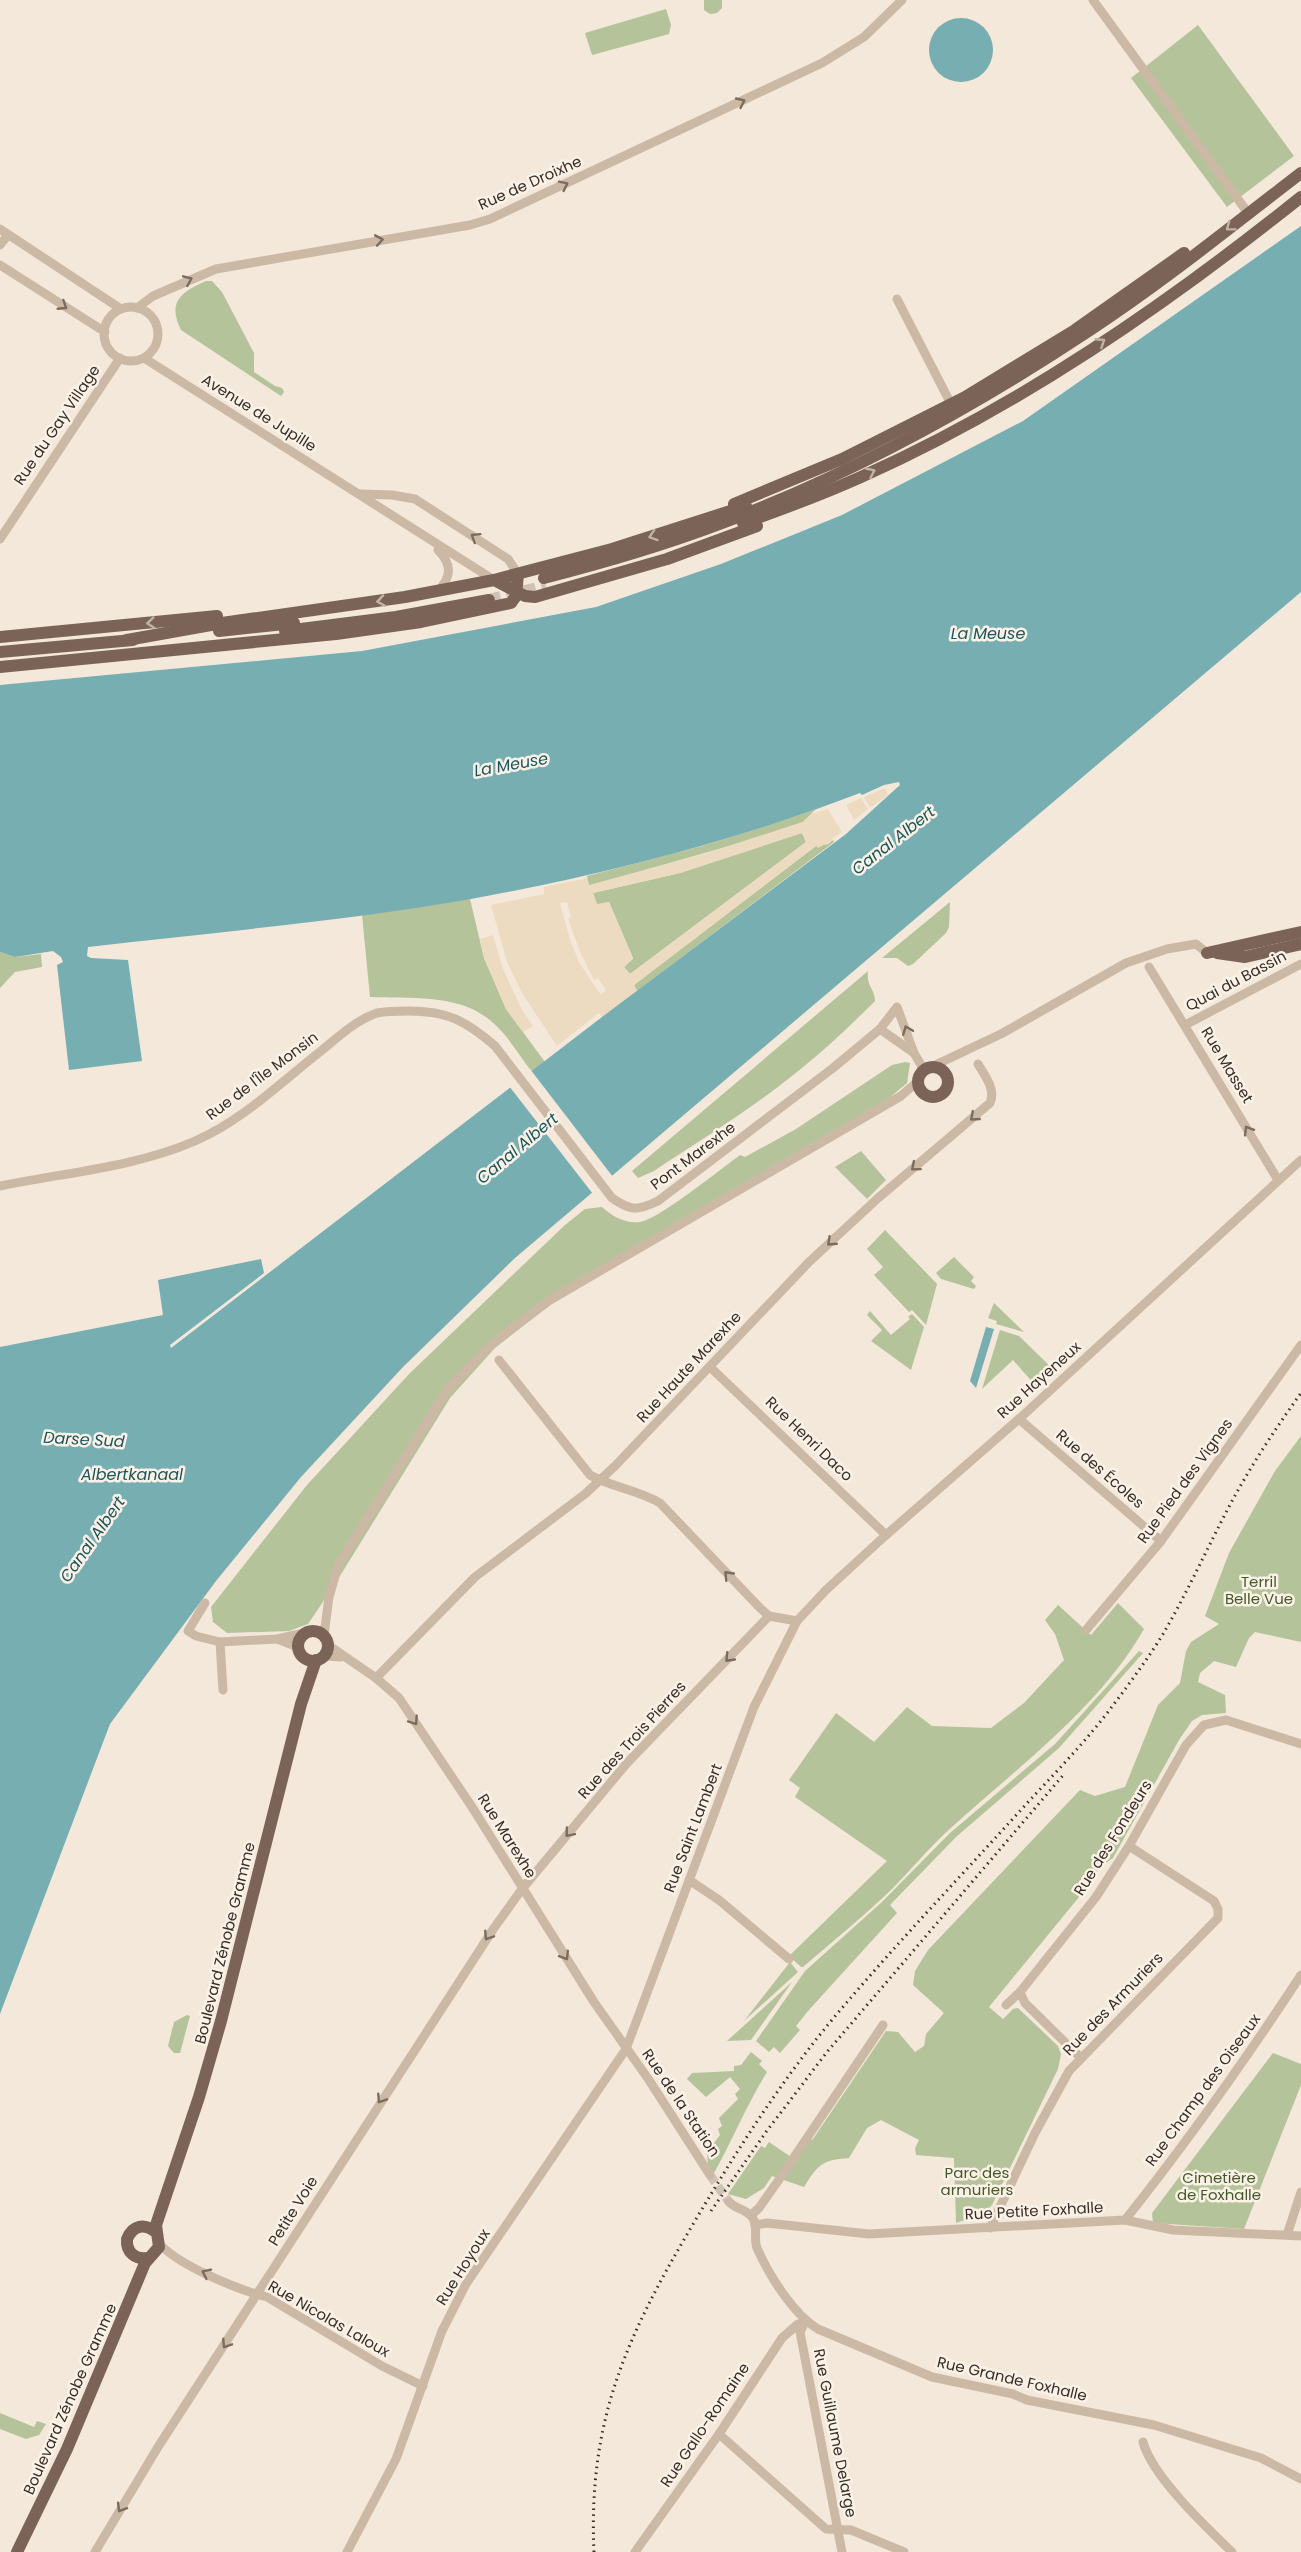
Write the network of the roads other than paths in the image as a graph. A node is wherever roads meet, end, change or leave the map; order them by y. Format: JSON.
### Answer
{"nodes":[{"id":1,"x":902,"y":0,"type":"edge"},
{"id":2,"x":1093,"y":0,"type":"edge"},
{"id":3,"x":1301,"y":173,"type":"edge"},
{"id":4,"x":1301,"y":197,"type":"edge"},
{"id":5,"x":1248,"y":213,"type":"junction"},
{"id":6,"x":4,"y":232,"type":"edge"},
{"id":7,"x":1212,"y":241,"type":"junction"},
{"id":8,"x":0,"y":245,"type":"edge"},
{"id":9,"x":0,"y":265,"type":"edge"},
{"id":10,"x":1173,"y":293,"type":"junction"},
{"id":11,"x":897,"y":299,"type":"dead end"},
{"id":12,"x":137,"y":308,"type":"junction"},
{"id":13,"x":121,"y":309,"type":"junction"},
{"id":14,"x":105,"y":332,"type":"junction"},
{"id":15,"x":120,"y":358,"type":"junction"},
{"id":16,"x":144,"y":358,"type":"junction"},
{"id":17,"x":951,"y":404,"type":"junction"},
{"id":18,"x":867,"y":458,"type":"junction"},
{"id":19,"x":358,"y":494,"type":"junction"},
{"id":20,"x":817,"y":495,"type":"junction"},
{"id":21,"x":708,"y":516,"type":"junction"},
{"id":22,"x":0,"y":539,"type":"edge"},
{"id":23,"x":430,"y":542,"type":"junction"},
{"id":24,"x":518,"y":574,"type":"junction"},
{"id":25,"x":494,"y":580,"type":"junction"},
{"id":26,"x":438,"y":591,"type":"junction"},
{"id":27,"x":517,"y":591,"type":"junction"},
{"id":28,"x":293,"y":612,"type":"junction"},
{"id":29,"x":0,"y":637,"type":"edge"},
{"id":30,"x":127,"y":640,"type":"junction"},
{"id":31,"x":0,"y":652,"type":"edge"},
{"id":32,"x":0,"y":661,"type":"edge"},
{"id":33,"x":0,"y":667,"type":"edge"},
{"id":34,"x":1301,"y":932,"type":"edge"},
{"id":35,"x":1301,"y":944,"type":"edge"},
{"id":36,"x":1207,"y":953,"type":"junction"},
{"id":37,"x":1301,"y":964,"type":"edge"},
{"id":38,"x":1149,"y":967,"type":"dead end"},
{"id":39,"x":1185,"y":1025,"type":"junction"},
{"id":40,"x":880,"y":1029,"type":"junction"},
{"id":41,"x":914,"y":1053,"type":"junction"},
{"id":42,"x":978,"y":1064,"type":"dead end"},
{"id":43,"x":924,"y":1073,"type":"junction"},
{"id":44,"x":517,"y":1074,"type":"joint"},
{"id":45,"x":1301,"y":1160,"type":"edge"},
{"id":46,"x":1278,"y":1180,"type":"junction"},
{"id":47,"x":0,"y":1186,"type":"edge"},
{"id":48,"x":1301,"y":1345,"type":"edge"},
{"id":49,"x":499,"y":1360,"type":"dead end"},
{"id":50,"x":710,"y":1367,"type":"junction"},
{"id":51,"x":1019,"y":1419,"type":"junction"},
{"id":52,"x":600,"y":1481,"type":"junction"},
{"id":53,"x":886,"y":1535,"type":"junction"},
{"id":54,"x":1161,"y":1541,"type":"junction"},
{"id":55,"x":205,"y":1603,"type":"dead end"},
{"id":56,"x":769,"y":1616,"type":"junction"},
{"id":57,"x":796,"y":1621,"type":"junction"},
{"id":58,"x":1086,"y":1630,"type":"dead end"},
{"id":59,"x":304,"y":1633,"type":"junction"},
{"id":60,"x":277,"y":1639,"type":"junction"},
{"id":61,"x":220,"y":1642,"type":"junction"},
{"id":62,"x":298,"y":1647,"type":"junction"},
{"id":63,"x":323,"y":1649,"type":"junction"},
{"id":64,"x":376,"y":1678,"type":"junction"},
{"id":65,"x":223,"y":1690,"type":"dead end"},
{"id":66,"x":1301,"y":1744,"type":"edge"},
{"id":67,"x":1129,"y":1846,"type":"junction"},
{"id":68,"x":689,"y":1880,"type":"junction"},
{"id":69,"x":522,"y":1889,"type":"junction"},
{"id":70,"x":789,"y":1959,"type":"dead end"},
{"id":71,"x":1301,"y":1975,"type":"edge"},
{"id":72,"x":1020,"y":1992,"type":"junction"},
{"id":73,"x":1006,"y":2005,"type":"dead end"},
{"id":74,"x":883,"y":2025,"type":"dead end"},
{"id":75,"x":626,"y":2049,"type":"junction"},
{"id":76,"x":1081,"y":2058,"type":"junction"},
{"id":77,"x":710,"y":2175,"type":"tunnel mouth"},
{"id":78,"x":1301,"y":2192,"type":"edge"},
{"id":79,"x":732,"y":2206,"type":"tunnel mouth"},
{"id":80,"x":751,"y":2215,"type":"junction"},
{"id":81,"x":1125,"y":2220,"type":"junction"},
{"id":82,"x":755,"y":2225,"type":"junction"},
{"id":83,"x":990,"y":2228,"type":"junction"},
{"id":84,"x":1287,"y":2235,"type":"junction"},
{"id":85,"x":1301,"y":2236,"type":"edge"},
{"id":86,"x":158,"y":2237,"type":"junction"},
{"id":87,"x":148,"y":2258,"type":"junction"},
{"id":88,"x":258,"y":2295,"type":"junction"},
{"id":89,"x":806,"y":2322,"type":"junction"},
{"id":90,"x":423,"y":2386,"type":"junction"},
{"id":91,"x":719,"y":2434,"type":"junction"},
{"id":92,"x":1143,"y":2442,"type":"dead end"},
{"id":93,"x":1301,"y":2479,"type":"edge"},
{"id":94,"x":838,"y":2529,"type":"junction"},
{"id":95,"x":17,"y":2552,"type":"edge"},
{"id":96,"x":95,"y":2552,"type":"edge"},
{"id":97,"x":347,"y":2552,"type":"edge"},
{"id":98,"x":635,"y":2552,"type":"edge"},
{"id":99,"x":842,"y":2552,"type":"edge"},
{"id":100,"x":904,"y":2552,"type":"edge"},
{"id":101,"x":1232,"y":2552,"type":"edge"}],
"edges":[{"from":12,"to":1,"type":"street","name":"Rue de Droixhe","one_way":true},
{"from":2,"to":5,"type":"street"},
{"from":3,"to":5,"type":"main road"},
{"from":4,"to":10,"type":"main road"},
{"from":5,"to":7,"type":"main road","one_way":true},
{"from":5,"to":10,"type":"main road"},
{"from":6,"to":8,"type":"street"},
{"from":6,"to":13,"type":"street"},
{"from":7,"to":17,"type":"main road"},
{"from":7,"to":18,"type":"main road"},
{"from":9,"to":14,"type":"street","one_way":true},
{"from":20,"to":10,"type":"main road","one_way":true},
{"from":11,"to":17,"type":"street"},
{"from":12,"to":13,"type":"street"},
{"from":12,"to":16,"type":"street"},
{"from":13,"to":14,"type":"street"},
{"from":14,"to":15,"type":"street"},
{"from":15,"to":16,"type":"street"},
{"from":15,"to":22,"type":"street","name":"Rue du Gay Village"},
{"from":16,"to":19,"type":"street","name":"Avenue de Jupille"},
{"from":17,"to":21,"type":"main road"},
{"from":18,"to":20,"type":"main road"},
{"from":18,"to":21,"type":"main road"},
{"from":19,"to":23,"type":"street","name":"Avenue de Jupille"},
{"from":24,"to":19,"type":"street","one_way":true},
{"from":20,"to":27,"type":"main road"},
{"from":21,"to":24,"type":"main road","one_way":true},
{"from":23,"to":25,"type":"street","name":"Avenue de Jupille"},
{"from":23,"to":26,"type":"street","name":"Avenue de Jupille"},
{"from":24,"to":25,"type":"main road"},
{"from":24,"to":27,"type":"main road"},
{"from":25,"to":26,"type":"main road"},
{"from":25,"to":27,"type":"main road"},
{"from":26,"to":28,"type":"main road","one_way":true},
{"from":27,"to":33,"type":"main road"},
{"from":28,"to":29,"type":"main road","one_way":true},
{"from":28,"to":30,"type":"main road"},
{"from":30,"to":31,"type":"main road"},
{"from":30,"to":32,"type":"main road"},
{"from":34,"to":36,"type":"main road"},
{"from":35,"to":36,"type":"main road"},
{"from":36,"to":43,"type":"street"},
{"from":37,"to":39,"type":"street","name":"Quai du Bassin"},
{"from":38,"to":39,"type":"street","name":"Rue Masset"},
{"from":46,"to":39,"type":"street","name":"Rue Masset","one_way":true},
{"from":40,"to":41,"type":"street"},
{"from":41,"to":40,"type":"street","name":"Pont Marexhe","one_way":true},
{"from":40,"to":44,"type":"street","name":"Pont Marexhe"},
{"from":41,"to":43,"type":"street"},
{"from":42,"to":50,"type":"street","name":"Rue Haute Marexhe","one_way":true},
{"from":43,"to":63,"type":"street"},
{"from":44,"to":47,"type":"street","name":"Rue de l'Île Monsin"},
{"from":45,"to":46,"type":"street","name":"Rue Hayeneux"},
{"from":46,"to":51,"type":"street","name":"Rue Hayeneux"},
{"from":48,"to":54,"type":"street","name":"Rue Pied des Vignes"},
{"from":49,"to":52,"type":"street"},
{"from":50,"to":52,"type":"street","name":"Rue Haute Marexhe"},
{"from":50,"to":53,"type":"street","name":"Rue Henri Daco"},
{"from":51,"to":53,"type":"street","name":"Rue Hayeneux"},
{"from":51,"to":54,"type":"street","name":"Rue des Écoles"},
{"from":56,"to":52,"type":"street","one_way":true},
{"from":52,"to":64,"type":"street","name":"Rue Haute Marexhe"},
{"from":53,"to":57,"type":"street","name":"Rue Hayeneux"},
{"from":54,"to":58,"type":"street","name":"Rue Pied des Vignes"},
{"from":55,"to":61,"type":"street"},
{"from":56,"to":57,"type":"street"},
{"from":56,"to":69,"type":"street","name":"Rue des Trois Pierres","one_way":true},
{"from":57,"to":68,"type":"street","name":"Rue Saint Lambert"},
{"from":59,"to":60,"type":"street"},
{"from":59,"to":62,"type":"main road"},
{"from":59,"to":63,"type":"main road"},
{"from":60,"to":61,"type":"street"},
{"from":60,"to":62,"type":"street"},
{"from":61,"to":65,"type":"street"},
{"from":62,"to":63,"type":"main road"},
{"from":63,"to":64,"type":"street","name":"Rue Marexhe"},
{"from":63,"to":86,"type":"main road","name":"Boulevard Zénobe Gramme"},
{"from":64,"to":69,"type":"street","name":"Rue Marexhe","one_way":true},
{"from":66,"to":67,"type":"street","name":"Rue des Fondeurs"},
{"from":67,"to":72,"type":"street","name":"Rue des Fondeurs"},
{"from":67,"to":76,"type":"street","name":"Rue des Armuriers"},
{"from":68,"to":70,"type":"street"},
{"from":68,"to":75,"type":"street","name":"Rue Saint Lambert"},
{"from":69,"to":75,"type":"street","name":"Rue Marexhe","one_way":true},
{"from":69,"to":88,"type":"street","name":"Petite Voie","one_way":true},
{"from":71,"to":81,"type":"street","name":"Rue Champ des Oiseaux"},
{"from":72,"to":73,"type":"street","name":"Rue des Fondeurs"},
{"from":72,"to":76,"type":"street"},
{"from":74,"to":80,"type":"street"},
{"from":75,"to":77,"type":"street","name":"Rue de la Station"},
{"from":75,"to":90,"type":"street","name":"Rue Hoyoux"},
{"from":76,"to":83,"type":"street","name":"Rue des Armuriers"},
{"from":78,"to":84,"type":"street"},
{"from":79,"to":80,"type":"street"},
{"from":80,"to":82,"type":"street"},
{"from":81,"to":83,"type":"street","name":"Rue Petite Foxhalle"},
{"from":81,"to":84,"type":"street","name":"Rue Petite Foxhalle"},
{"from":82,"to":83,"type":"street","name":"Rue Petite Foxhalle"},
{"from":82,"to":89,"type":"street","name":"Rue Grande Foxhalle"},
{"from":84,"to":85,"type":"street","name":"Rue Petite Foxhalle"},
{"from":86,"to":87,"type":"main road","name":"Boulevard Zénobe Gramme"},
{"from":86,"to":87,"type":"main road"},
{"from":88,"to":86,"type":"street","name":"Rue Nicolas Laloux","one_way":true},
{"from":87,"to":95,"type":"main road","name":"Boulevard Zénobe Gramme"},
{"from":88,"to":90,"type":"street","name":"Rue Nicolas Laloux"},
{"from":88,"to":96,"type":"street","name":"Petite Voie","one_way":true},
{"from":89,"to":91,"type":"street","name":"Rue Gallo-Romaine"},
{"from":89,"to":93,"type":"street","name":"Rue Grande Foxhalle"},
{"from":89,"to":94,"type":"street","name":"Rue Guillaume Delarge"},
{"from":90,"to":97,"type":"street","name":"Rue Hoyoux"},
{"from":91,"to":94,"type":"street"},
{"from":91,"to":98,"type":"street","name":"Rue Gallo-Romaine"},
{"from":92,"to":101,"type":"street"},
{"from":94,"to":99,"type":"street","name":"Rue Guillaume Delarge"},
{"from":94,"to":100,"type":"street"}]}
